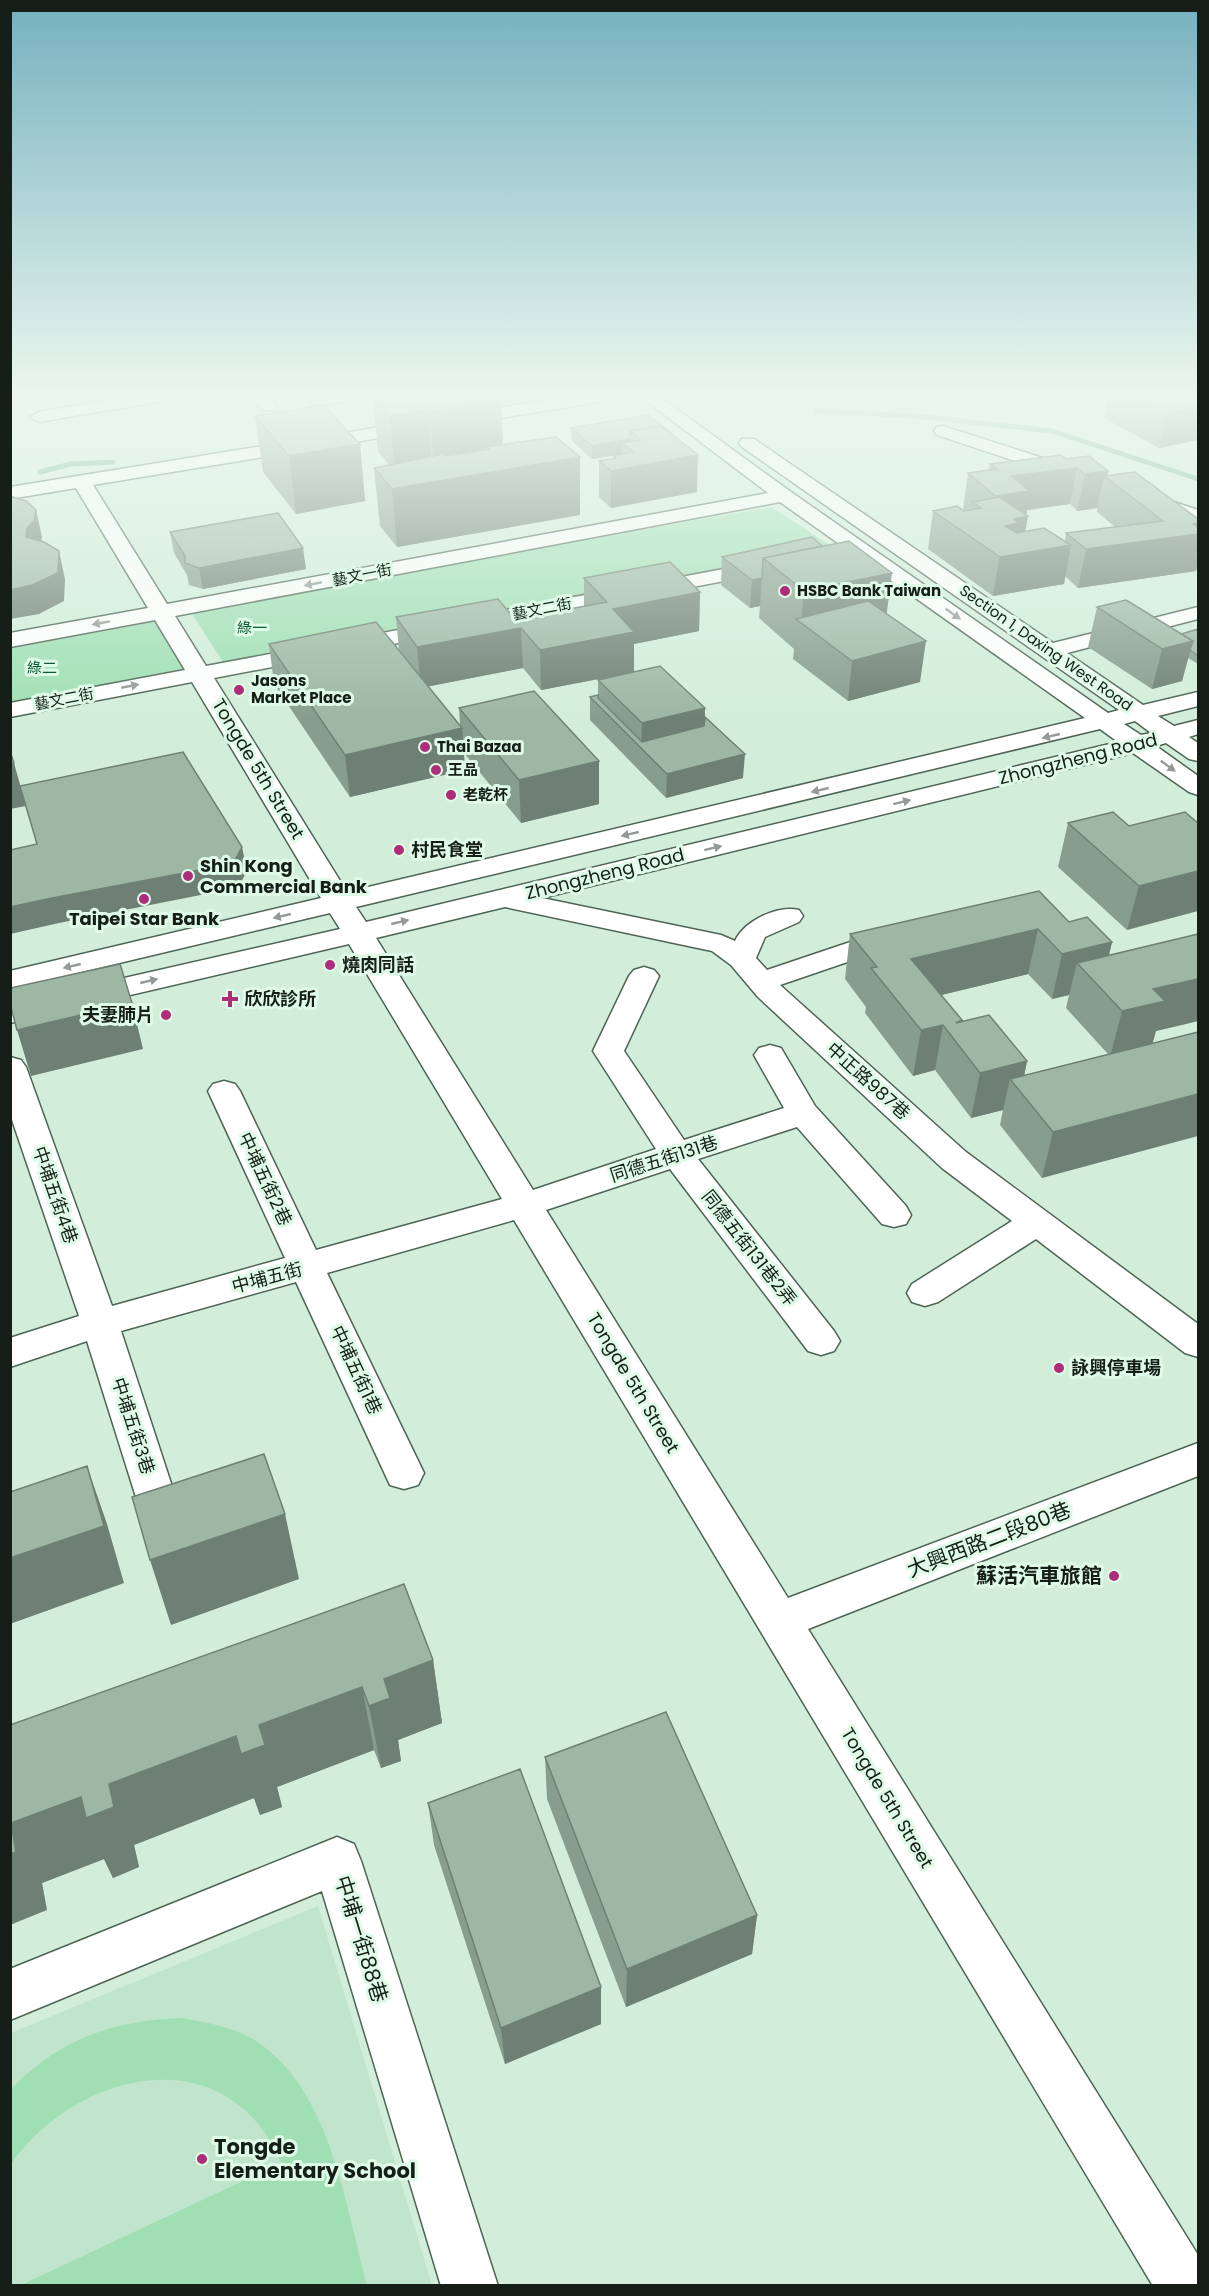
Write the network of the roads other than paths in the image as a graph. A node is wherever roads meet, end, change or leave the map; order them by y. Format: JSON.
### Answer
{"nodes":[{"id":1,"x":95,"y":504,"type":"edge"},
{"id":2,"x":740,"y":504,"type":"edge"},
{"id":3,"x":796,"y":504,"type":"edge"},
{"id":4,"x":838,"y":504,"type":"edge"},
{"id":5,"x":1164,"y":504,"type":"edge"},
{"id":6,"x":1198,"y":516,"type":"edge"},
{"id":7,"x":861,"y":549,"type":"junction"},
{"id":8,"x":827,"y":556,"type":"edge"},
{"id":9,"x":792,"y":562,"type":"edge"},
{"id":10,"x":161,"y":612,"type":"junction"},
{"id":11,"x":1198,"y":613,"type":"edge"},
{"id":12,"x":10,"y":640,"type":"edge"},
{"id":13,"x":1050,"y":651,"type":"junction"},
{"id":14,"x":199,"y":673,"type":"junction"},
{"id":15,"x":1198,"y":699,"type":"edge"},
{"id":16,"x":10,"y":710,"type":"edge"},
{"id":17,"x":1142,"y":715,"type":"junction"},
{"id":18,"x":1108,"y":723,"type":"junction"},
{"id":19,"x":1198,"y":727,"type":"edge"},
{"id":20,"x":1172,"y":735,"type":"junction"},
{"id":21,"x":1137,"y":744,"type":"junction"},
{"id":22,"x":1198,"y":753,"type":"edge"},
{"id":23,"x":1198,"y":787,"type":"edge"},
{"id":24,"x":504,"y":899,"type":"junction"},
{"id":25,"x":789,"y":916,"type":"dead end"},
{"id":26,"x":348,"y":917,"type":"junction"},
{"id":27,"x":920,"y":928,"type":"edge"},
{"id":28,"x":751,"y":971,"type":"junction"},
{"id":29,"x":644,"y":976,"type":"dead end"},
{"id":30,"x":10,"y":980,"type":"edge"},
{"id":31,"x":10,"y":1014,"type":"edge"},
{"id":32,"x":770,"y":1055,"type":"dead end"},
{"id":33,"x":10,"y":1067,"type":"edge"},
{"id":34,"x":224,"y":1091,"type":"dead end"},
{"id":35,"x":803,"y":1113,"type":"junction"},
{"id":36,"x":677,"y":1155,"type":"junction"},
{"id":37,"x":524,"y":1205,"type":"junction"},
{"id":38,"x":894,"y":1215,"type":"dead end"},
{"id":39,"x":1037,"y":1222,"type":"junction"},
{"id":40,"x":307,"y":1267,"type":"junction"},
{"id":41,"x":925,"y":1293,"type":"dead end"},
{"id":42,"x":100,"y":1323,"type":"junction"},
{"id":43,"x":821,"y":1341,"type":"dead end"},
{"id":44,"x":1198,"y":1343,"type":"edge"},
{"id":45,"x":10,"y":1353,"type":"edge"},
{"id":46,"x":1198,"y":1459,"type":"edge"},
{"id":47,"x":404,"y":1473,"type":"dead end"},
{"id":48,"x":166,"y":1529,"type":"edge"},
{"id":49,"x":779,"y":1621,"type":"junction"},
{"id":50,"x":10,"y":1995,"type":"edge"},
{"id":51,"x":470,"y":2286,"type":"edge"},
{"id":52,"x":1185,"y":2286,"type":"edge"}],
"edges":[{"from":1,"to":10,"type":"street","name":"Tongde 5th Street"},
{"from":2,"to":10,"type":"street","name":"藝文一街","one_way":true},
{"from":3,"to":7,"type":"street","name":"Section 1, Daxing West Road"},
{"from":4,"to":13,"type":"street","name":"Section 1, Daxing West Road"},
{"from":5,"to":6,"type":"street"},
{"from":7,"to":8,"type":"street"},
{"from":7,"to":18,"type":"street","name":"Section 1, Daxing West Road","one_way":true},
{"from":9,"to":14,"type":"street","name":"藝文二街"},
{"from":10,"to":12,"type":"street","name":"藝文一街","one_way":true},
{"from":10,"to":14,"type":"street","name":"Tongde 5th Street"},
{"from":11,"to":13,"type":"street"},
{"from":13,"to":17,"type":"street","name":"Section 1, Daxing West Road"},
{"from":16,"to":14,"type":"street","name":"藝文二街","one_way":true},
{"from":14,"to":26,"type":"street","name":"Tongde 5th Street"},
{"from":15,"to":17,"type":"street","name":"Zhongzheng Road"},
{"from":17,"to":18,"type":"street","name":"Zhongzheng Road"},
{"from":17,"to":20,"type":"street","name":"Section 1, Daxing West Road"},
{"from":18,"to":21,"type":"street","name":"Section 1, Daxing West Road"},
{"from":18,"to":26,"type":"street","name":"Zhongzheng Road","one_way":true},
{"from":19,"to":20,"type":"street","name":"Zhongzheng Road"},
{"from":20,"to":21,"type":"street","name":"Zhongzheng Road"},
{"from":20,"to":22,"type":"street","name":"Section 1, Daxing West Road"},
{"from":21,"to":23,"type":"street","name":"Section 1, Daxing West Road","one_way":true},
{"from":24,"to":21,"type":"street","name":"Zhongzheng Road","one_way":true},
{"from":26,"to":24,"type":"street","name":"Zhongzheng Road","one_way":true},
{"from":24,"to":28,"type":"street","name":"中正路987巷"},
{"from":25,"to":28,"type":"street"},
{"from":26,"to":30,"type":"street","name":"Zhongzheng Road","one_way":true},
{"from":31,"to":26,"type":"street","name":"Zhongzheng Road","one_way":true},
{"from":26,"to":37,"type":"street","name":"Tongde 5th Street"},
{"from":27,"to":28,"type":"street"},
{"from":28,"to":39,"type":"street","name":"中正路987巷"},
{"from":29,"to":36,"type":"street","name":"同德五街131巷2弄"},
{"from":32,"to":35,"type":"street"},
{"from":33,"to":42,"type":"street","name":"中埔五街4巷"},
{"from":34,"to":40,"type":"street","name":"中埔五街2巷"},
{"from":35,"to":36,"type":"street","name":"同德五街131巷"},
{"from":35,"to":38,"type":"street"},
{"from":36,"to":37,"type":"street","name":"同德五街131巷"},
{"from":36,"to":43,"type":"street","name":"同德五街131巷2弄"},
{"from":37,"to":40,"type":"street","name":"中埔五街"},
{"from":37,"to":49,"type":"street","name":"Tongde 5th Street"},
{"from":39,"to":41,"type":"street"},
{"from":39,"to":44,"type":"street","name":"中正路987巷"},
{"from":40,"to":42,"type":"street","name":"中埔五街"},
{"from":40,"to":47,"type":"street","name":"中埔五街1巷"},
{"from":42,"to":45,"type":"street","name":"中埔五街"},
{"from":42,"to":48,"type":"street","name":"中埔五街3巷"},
{"from":46,"to":49,"type":"street","name":"大興西路二段80巷"},
{"from":49,"to":52,"type":"street","name":"Tongde 5th Street"},
{"from":50,"to":51,"type":"street","name":"中埔一街88巷"}]}
